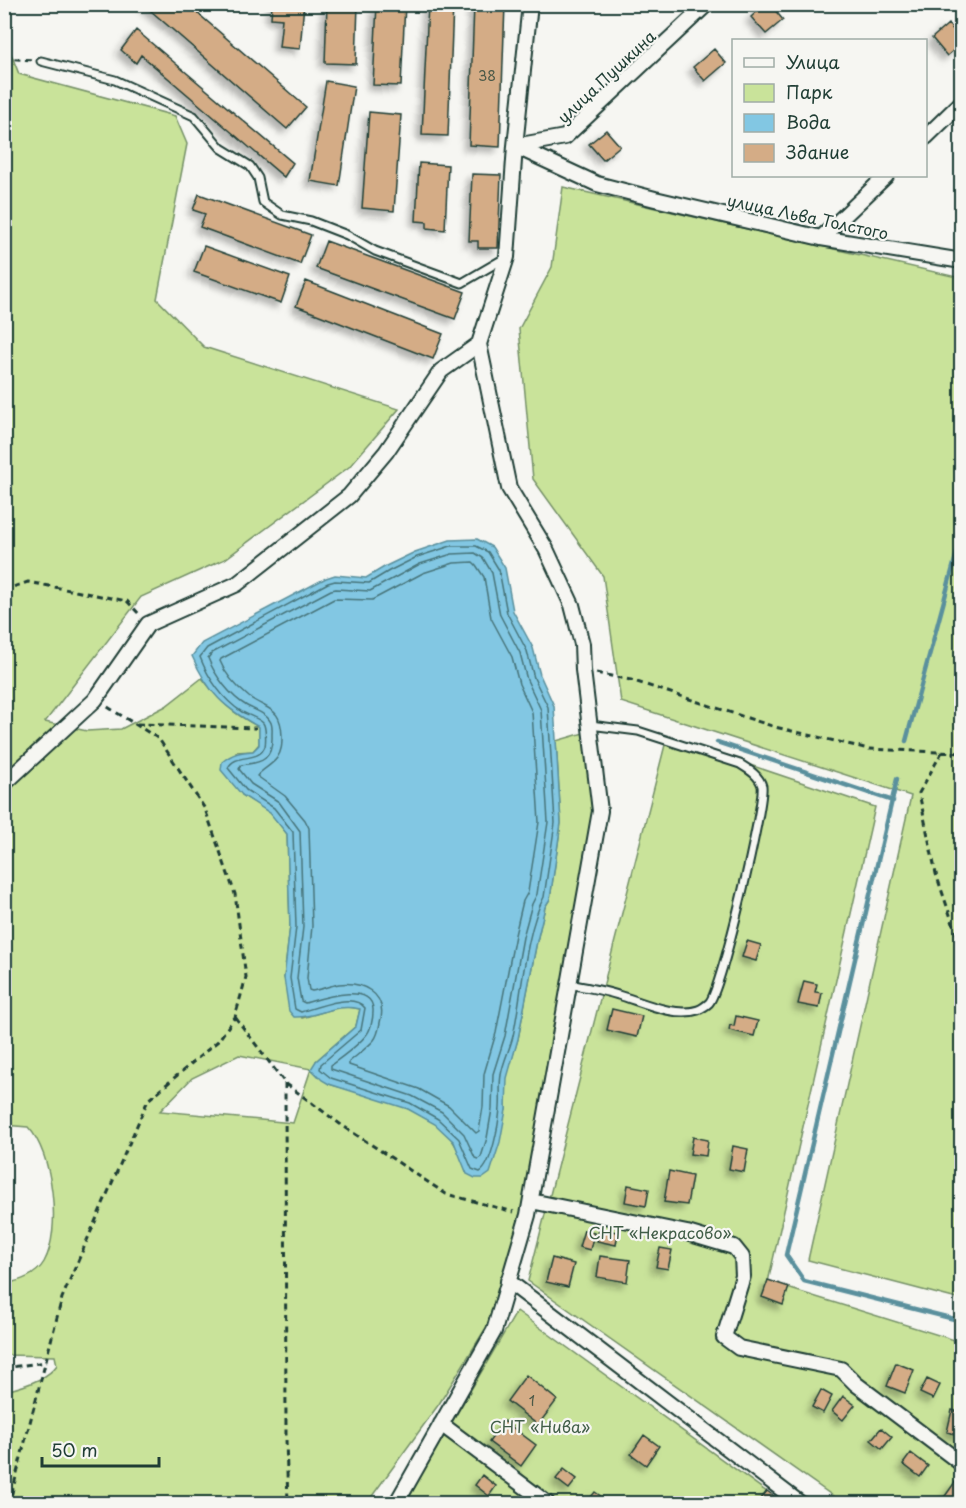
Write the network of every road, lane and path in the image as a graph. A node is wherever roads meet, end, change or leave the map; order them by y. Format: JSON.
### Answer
{"nodes":[{"id":1,"x":530,"y":4,"type":"edge"},
{"id":2,"x":707,"y":4,"type":"edge"},
{"id":3,"x":4,"y":58,"type":"edge"},
{"id":4,"x":41,"y":61,"type":"joint"},
{"id":5,"x":962,"y":102,"type":"edge"},
{"id":6,"x":927,"y":136,"type":"edge"},
{"id":7,"x":515,"y":146,"type":"junction"},
{"id":8,"x":885,"y":177,"type":"edge"},
{"id":9,"x":821,"y":238,"type":"junction"},
{"id":10,"x":507,"y":257,"type":"junction"},
{"id":11,"x":962,"y":261,"type":"edge"},
{"id":12,"x":479,"y":344,"type":"junction"},
{"id":13,"x":4,"y":590,"type":"edge"},
{"id":14,"x":148,"y":624,"type":"junction"},
{"id":15,"x":583,"y":670,"type":"junction"},
{"id":16,"x":95,"y":700,"type":"junction"},
{"id":17,"x":135,"y":724,"type":"junction"},
{"id":18,"x":590,"y":725,"type":"junction"},
{"id":19,"x":255,"y":728,"type":"dead end"},
{"id":20,"x":942,"y":752,"type":"junction"},
{"id":21,"x":962,"y":753,"type":"edge"},
{"id":22,"x":4,"y":784,"type":"edge"},
{"id":23,"x":962,"y":950,"type":"edge"},
{"id":24,"x":569,"y":984,"type":"junction"},
{"id":25,"x":235,"y":1017,"type":"junction"},
{"id":26,"x":285,"y":1083,"type":"junction"},
{"id":27,"x":529,"y":1208,"type":"junction"},
{"id":28,"x":508,"y":1281,"type":"junction"},
{"id":29,"x":45,"y":1362,"type":"junction"},
{"id":30,"x":4,"y":1368,"type":"edge"},
{"id":31,"x":441,"y":1424,"type":"junction"},
{"id":32,"x":962,"y":1464,"type":"edge"},
{"id":33,"x":9,"y":1503,"type":"edge"},
{"id":34,"x":288,"y":1503,"type":"edge"},
{"id":35,"x":396,"y":1503,"type":"edge"},
{"id":36,"x":548,"y":1503,"type":"edge"},
{"id":37,"x":801,"y":1503,"type":"edge"}],
"edges":[{"from":1,"to":7,"type":"street"},
{"from":2,"to":7,"type":"street","name":"улица Пушкина"},
{"from":3,"to":4,"type":"path"},
{"from":4,"to":10,"type":"lane"},
{"from":5,"to":6,"type":"street"},
{"from":7,"to":9,"type":"street","name":"улица Льва Толстого"},
{"from":7,"to":10,"type":"street"},
{"from":8,"to":9,"type":"street"},
{"from":9,"to":11,"type":"street","name":"улица Льва Толстого"},
{"from":10,"to":12,"type":"street"},
{"from":12,"to":14,"type":"street"},
{"from":12,"to":15,"type":"street"},
{"from":13,"to":14,"type":"path"},
{"from":14,"to":16,"type":"street"},
{"from":15,"to":18,"type":"street"},
{"from":15,"to":20,"type":"path"},
{"from":16,"to":17,"type":"path"},
{"from":16,"to":22,"type":"street"},
{"from":17,"to":19,"type":"path"},
{"from":17,"to":25,"type":"path"},
{"from":18,"to":24,"type":"street"},
{"from":18,"to":24,"type":"lane"},
{"from":20,"to":21,"type":"path"},
{"from":20,"to":23,"type":"path"},
{"from":24,"to":27,"type":"street"},
{"from":25,"to":26,"type":"path"},
{"from":25,"to":29,"type":"path"},
{"from":26,"to":27,"type":"path"},
{"from":26,"to":34,"type":"path"},
{"from":27,"to":28,"type":"street"},
{"from":27,"to":32,"type":"street"},
{"from":28,"to":31,"type":"street"},
{"from":28,"to":37,"type":"street"},
{"from":29,"to":30,"type":"path"},
{"from":29,"to":33,"type":"path"},
{"from":31,"to":35,"type":"street"},
{"from":31,"to":36,"type":"street"}]}
